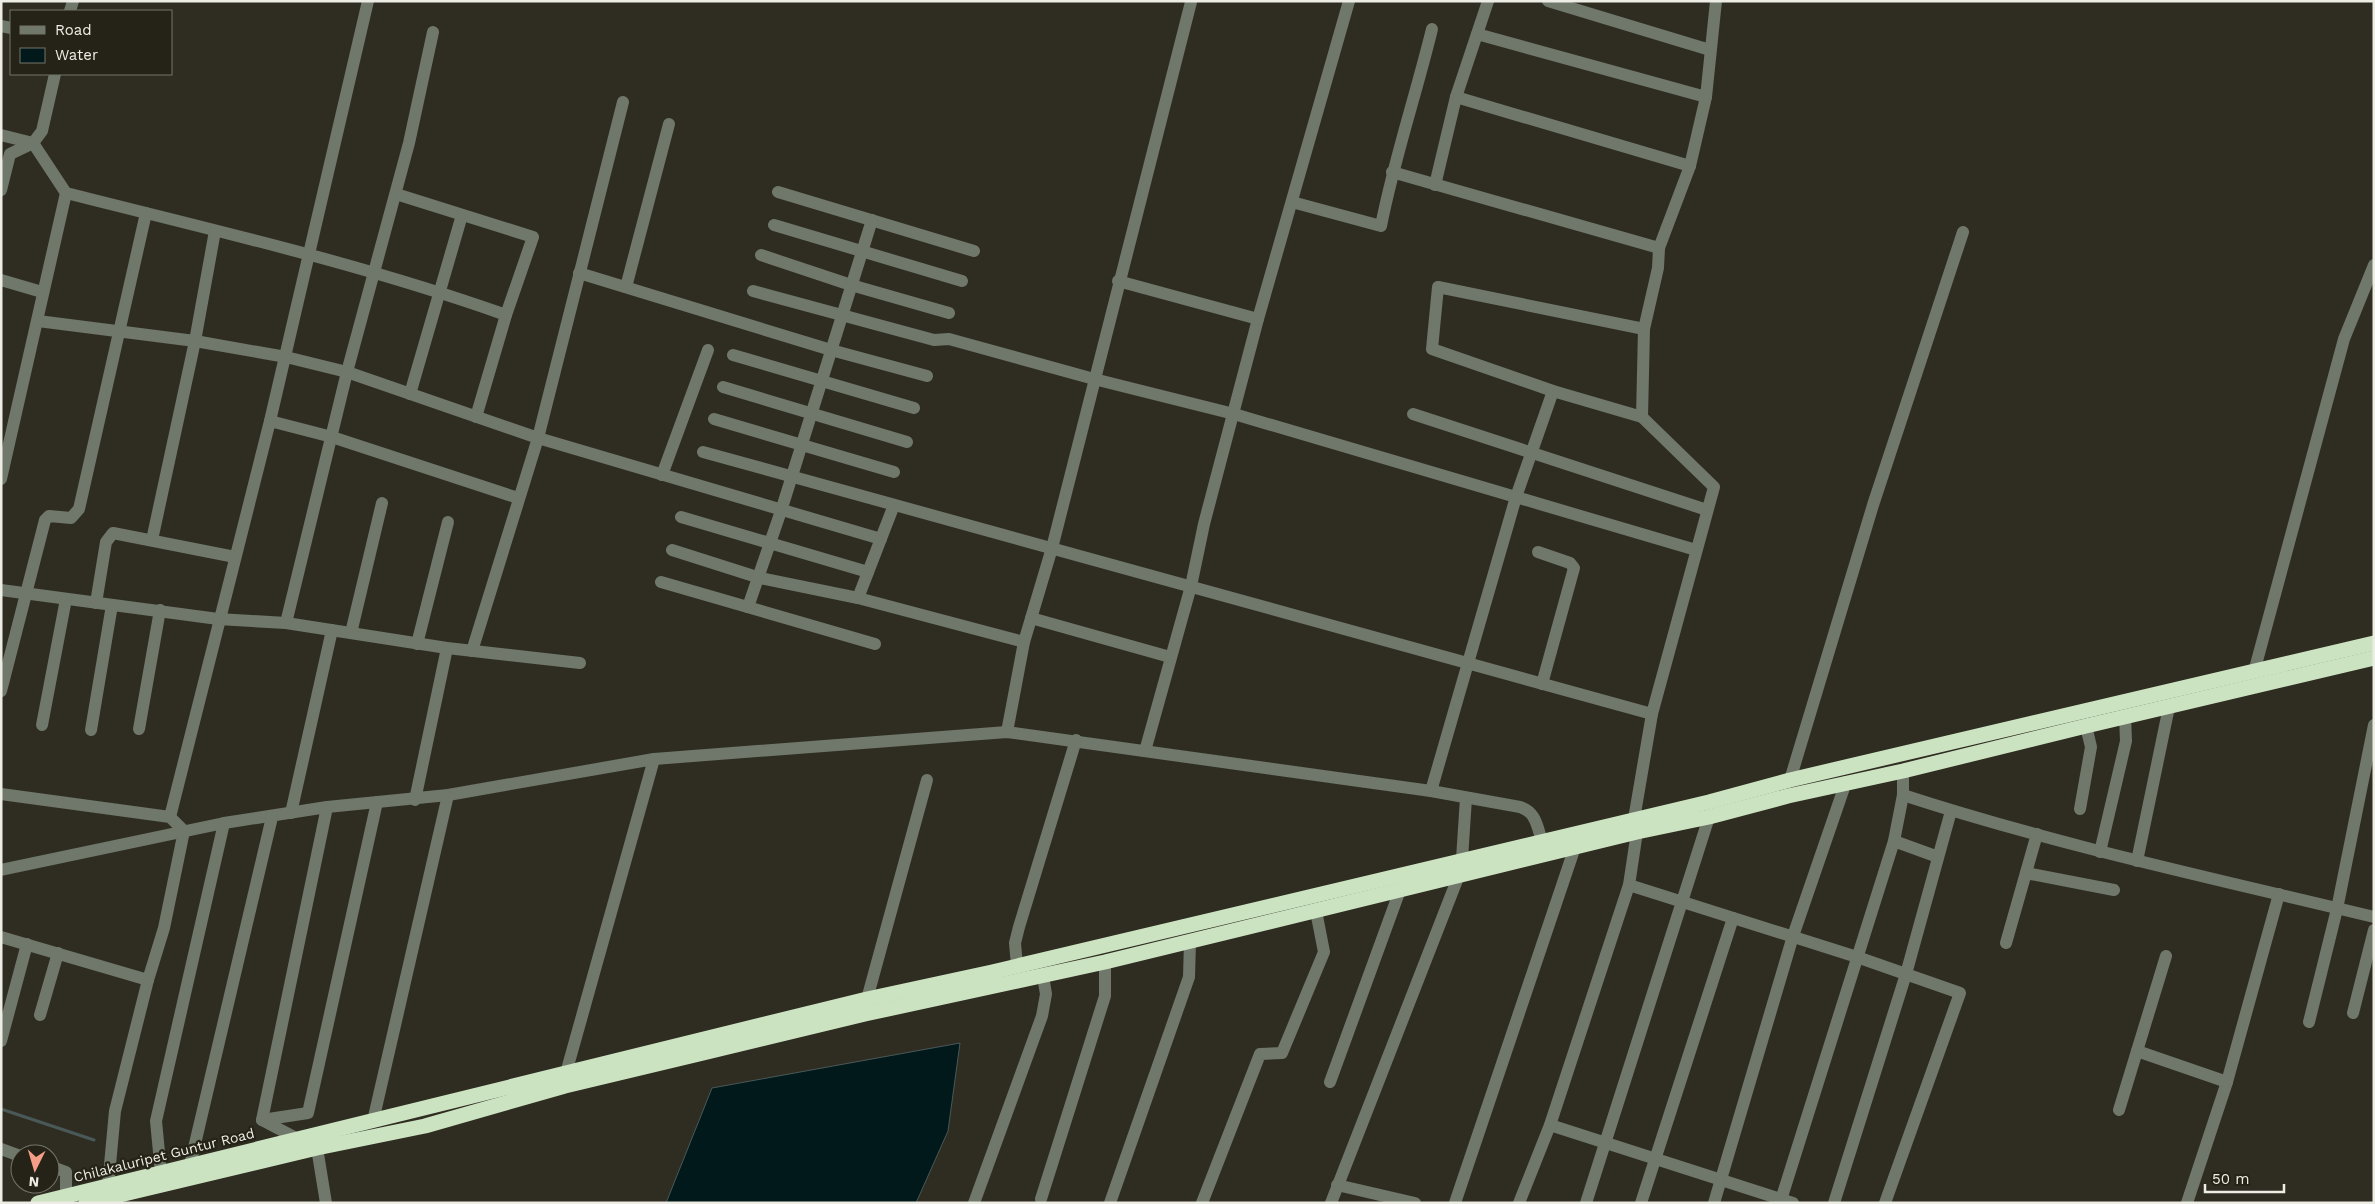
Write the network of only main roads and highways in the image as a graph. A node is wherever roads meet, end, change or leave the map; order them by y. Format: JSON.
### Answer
{"nodes":[{"id":1,"x":2374,"y":643,"type":"edge"},
{"id":2,"x":2374,"y":658,"type":"edge"},
{"id":3,"x":1635,"y":826,"type":"junction"},
{"id":4,"x":38,"y":1203,"type":"edge"},
{"id":5,"x":86,"y":1203,"type":"edge"}],
"edges":[{"from":1,"to":3,"type":"highway"},
{"from":2,"to":3,"type":"highway"},
{"from":3,"to":4,"type":"highway","name":"Chilakaluripet Guntur Road"},
{"from":3,"to":5,"type":"highway","name":"Chilakaluripet Guntur Road"}]}
